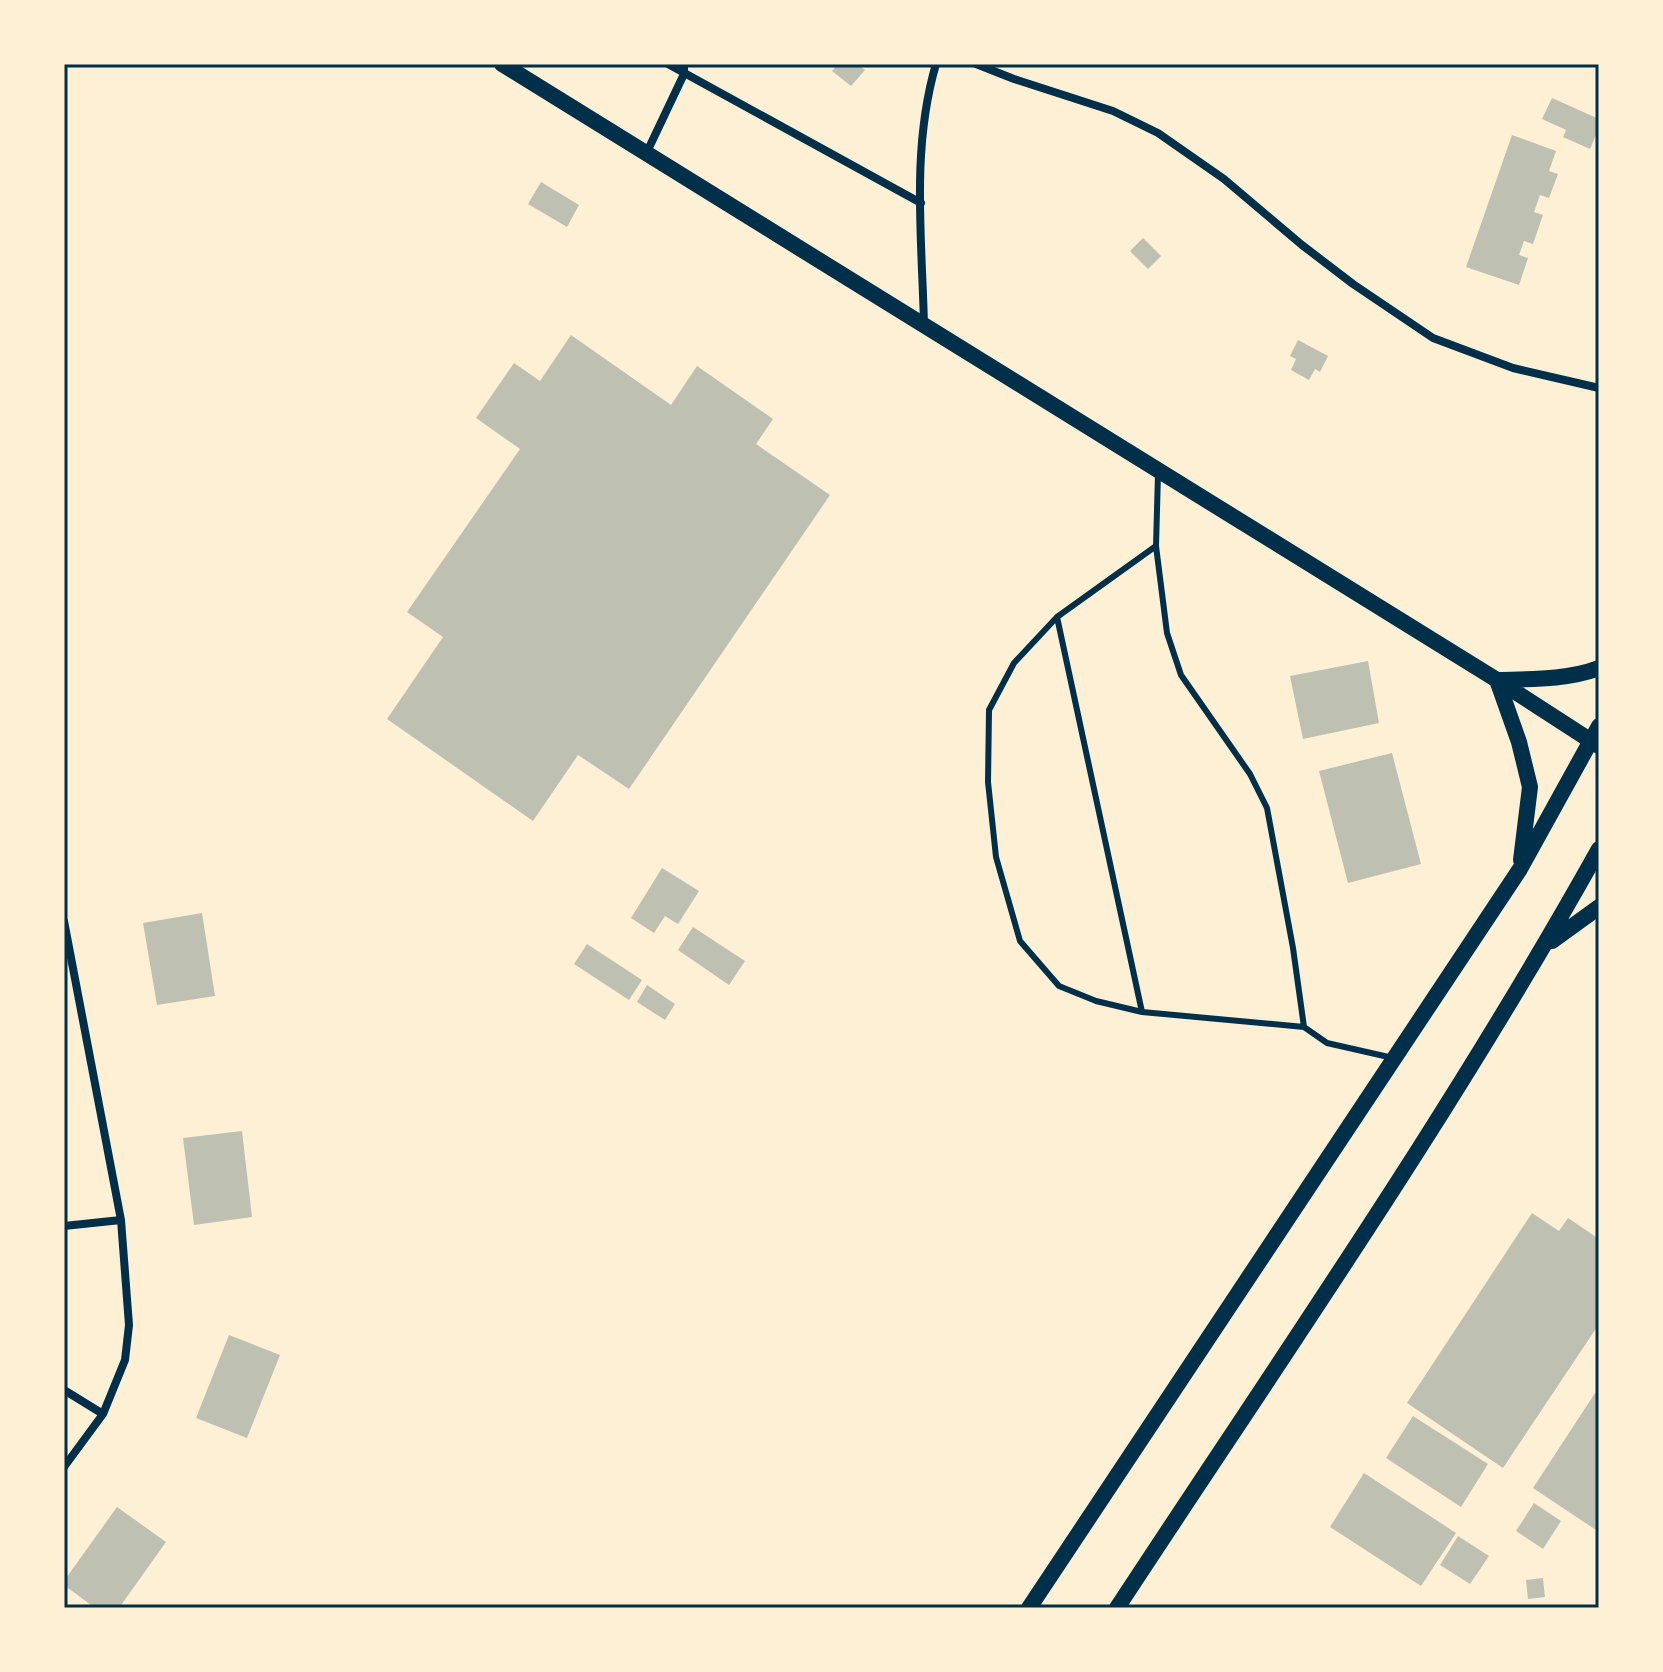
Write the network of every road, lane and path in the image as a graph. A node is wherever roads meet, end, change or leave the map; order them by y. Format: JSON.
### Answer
{"nodes":[{"id":1,"x":502,"y":64,"type":"edge"},
{"id":2,"x":668,"y":64,"type":"edge"},
{"id":3,"x":684,"y":64,"type":"edge"},
{"id":4,"x":936,"y":64,"type":"edge"},
{"id":5,"x":976,"y":64,"type":"edge"},
{"id":6,"x":684,"y":74,"type":"junction"},
{"id":7,"x":646,"y":154,"type":"junction"},
{"id":8,"x":921,"y":203,"type":"junction"},
{"id":9,"x":924,"y":325,"type":"junction"},
{"id":10,"x":1599,"y":388,"type":"edge"},
{"id":11,"x":1158,"y":470,"type":"junction"},
{"id":12,"x":1156,"y":546,"type":"junction"},
{"id":13,"x":1057,"y":617,"type":"junction"},
{"id":14,"x":1599,"y":668,"type":"edge"},
{"id":15,"x":1497,"y":680,"type":"junction"},
{"id":16,"x":1596,"y":738,"type":"edge"},
{"id":17,"x":1599,"y":849,"type":"edge"},
{"id":18,"x":1520,"y":869,"type":"junction"},
{"id":19,"x":1599,"y":907,"type":"edge"},
{"id":20,"x":64,"y":921,"type":"edge"},
{"id":21,"x":1545,"y":945,"type":"junction"},
{"id":22,"x":1142,"y":1012,"type":"junction"},
{"id":23,"x":1304,"y":1027,"type":"junction"},
{"id":24,"x":1394,"y":1058,"type":"junction"},
{"id":25,"x":121,"y":1220,"type":"junction"},
{"id":26,"x":64,"y":1226,"type":"edge"},
{"id":27,"x":64,"y":1390,"type":"edge"},
{"id":28,"x":103,"y":1414,"type":"junction"},
{"id":29,"x":64,"y":1467,"type":"edge"},
{"id":30,"x":1029,"y":1608,"type":"edge"},
{"id":31,"x":1117,"y":1608,"type":"edge"}],
"edges":[{"from":1,"to":7,"type":"main road"},
{"from":2,"to":6,"type":"street"},
{"from":3,"to":6,"type":"street"},
{"from":4,"to":8,"type":"street"},
{"from":5,"to":10,"type":"street"},
{"from":6,"to":7,"type":"street"},
{"from":6,"to":8,"type":"street"},
{"from":7,"to":9,"type":"main road"},
{"from":8,"to":9,"type":"street"},
{"from":9,"to":11,"type":"main road"},
{"from":11,"to":12,"type":"lane"},
{"from":11,"to":15,"type":"main road"},
{"from":12,"to":13,"type":"lane"},
{"from":12,"to":23,"type":"lane"},
{"from":13,"to":22,"type":"lane"},
{"from":13,"to":22,"type":"lane"},
{"from":14,"to":15,"type":"main road"},
{"from":15,"to":16,"type":"main road"},
{"from":15,"to":18,"type":"main road"},
{"from":16,"to":18,"type":"main road"},
{"from":17,"to":21,"type":"main road"},
{"from":18,"to":24,"type":"main road"},
{"from":19,"to":21,"type":"main road"},
{"from":20,"to":25,"type":"street"},
{"from":21,"to":31,"type":"main road"},
{"from":22,"to":23,"type":"lane"},
{"from":23,"to":24,"type":"lane"},
{"from":24,"to":30,"type":"main road"},
{"from":25,"to":26,"type":"street"},
{"from":25,"to":28,"type":"street"},
{"from":27,"to":28,"type":"street"},
{"from":28,"to":29,"type":"street"}]}
